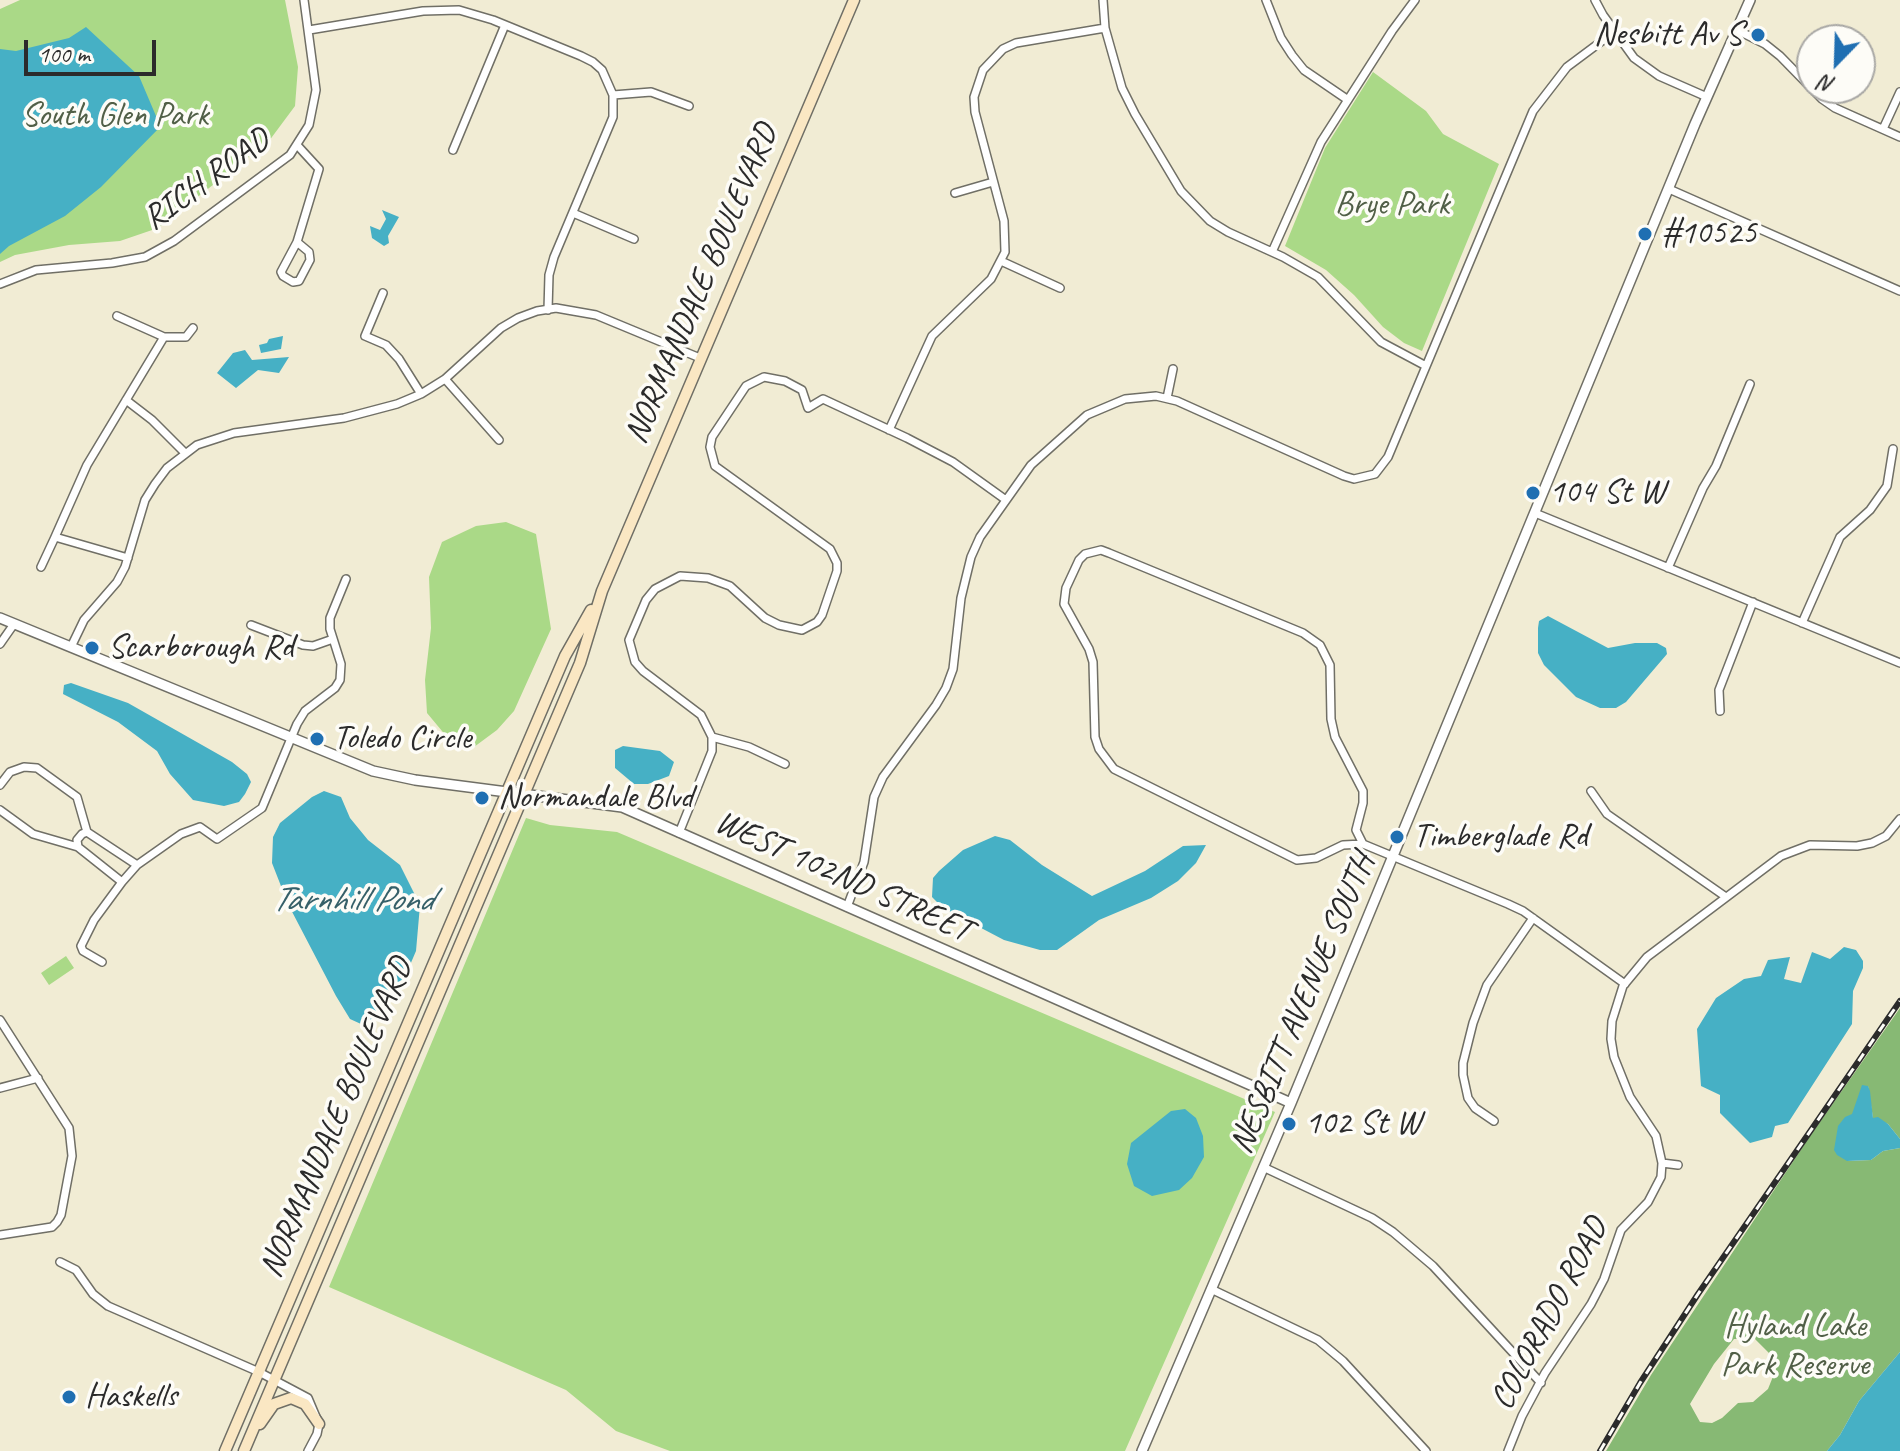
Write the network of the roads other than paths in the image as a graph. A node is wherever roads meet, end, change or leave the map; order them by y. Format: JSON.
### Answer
{"nodes":[{"id":1,"x":304,"y":0,"type":"edge"},
{"id":2,"x":854,"y":0,"type":"edge"},
{"id":3,"x":1103,"y":0,"type":"edge"},
{"id":4,"x":1266,"y":0,"type":"edge"},
{"id":5,"x":1415,"y":0,"type":"edge"},
{"id":6,"x":1595,"y":0,"type":"edge"},
{"id":7,"x":1750,"y":0,"type":"edge"},
{"id":8,"x":505,"y":25,"type":"junction"},
{"id":9,"x":1105,"y":28,"type":"junction"},
{"id":10,"x":309,"y":30,"type":"junction"},
{"id":11,"x":1737,"y":30,"type":"junction"},
{"id":12,"x":1614,"y":32,"type":"junction"},
{"id":13,"x":1900,"y":92,"type":"edge"},
{"id":14,"x":613,"y":95,"type":"junction"},
{"id":15,"x":1707,"y":97,"type":"junction"},
{"id":16,"x":1348,"y":100,"type":"junction"},
{"id":17,"x":689,"y":106,"type":"dead end"},
{"id":18,"x":1883,"y":129,"type":"junction"},
{"id":19,"x":1900,"y":137,"type":"edge"},
{"id":20,"x":297,"y":145,"type":"junction"},
{"id":21,"x":453,"y":150,"type":"dead end"},
{"id":22,"x":993,"y":182,"type":"junction"},
{"id":23,"x":1669,"y":189,"type":"junction"},
{"id":24,"x":955,"y":193,"type":"dead end"},
{"id":25,"x":573,"y":213,"type":"junction"},
{"id":26,"x":634,"y":239,"type":"dead end"},
{"id":27,"x":297,"y":242,"type":"junction"},
{"id":28,"x":1272,"y":252,"type":"junction"},
{"id":29,"x":1001,"y":261,"type":"junction"},
{"id":30,"x":0,"y":284,"type":"edge"},
{"id":31,"x":1060,"y":288,"type":"dead end"},
{"id":32,"x":1900,"y":291,"type":"edge"},
{"id":33,"x":383,"y":293,"type":"dead end"},
{"id":34,"x":548,"y":310,"type":"junction"},
{"id":35,"x":117,"y":316,"type":"dead end"},
{"id":36,"x":193,"y":328,"type":"dead end"},
{"id":37,"x":164,"y":337,"type":"junction"},
{"id":38,"x":700,"y":358,"type":"junction"},
{"id":39,"x":1426,"y":366,"type":"junction"},
{"id":40,"x":1173,"y":369,"type":"dead end"},
{"id":41,"x":445,"y":379,"type":"junction"},
{"id":42,"x":1750,"y":384,"type":"dead end"},
{"id":43,"x":421,"y":394,"type":"junction"},
{"id":44,"x":1167,"y":398,"type":"junction"},
{"id":45,"x":126,"y":400,"type":"junction"},
{"id":46,"x":889,"y":430,"type":"junction"},
{"id":47,"x":499,"y":440,"type":"dead end"},
{"id":48,"x":1893,"y":449,"type":"dead end"},
{"id":49,"x":185,"y":453,"type":"junction"},
{"id":50,"x":1006,"y":500,"type":"junction"},
{"id":51,"x":1535,"y":513,"type":"junction"},
{"id":52,"x":55,"y":537,"type":"junction"},
{"id":53,"x":128,"y":558,"type":"junction"},
{"id":54,"x":41,"y":567,"type":"dead end"},
{"id":55,"x":1668,"y":568,"type":"junction"},
{"id":56,"x":346,"y":579,"type":"dead end"},
{"id":57,"x":602,"y":591,"type":"junction"},
{"id":58,"x":1753,"y":602,"type":"junction"},
{"id":59,"x":0,"y":618,"type":"edge"},
{"id":60,"x":1802,"y":623,"type":"junction"},
{"id":61,"x":14,"y":624,"type":"junction"},
{"id":62,"x":251,"y":625,"type":"dead end"},
{"id":63,"x":333,"y":639,"type":"junction"},
{"id":64,"x":0,"y":644,"type":"edge"},
{"id":65,"x":71,"y":647,"type":"junction"},
{"id":66,"x":1900,"y":663,"type":"edge"},
{"id":67,"x":1720,"y":711,"type":"dead end"},
{"id":68,"x":712,"y":737,"type":"junction"},
{"id":69,"x":291,"y":738,"type":"junction"},
{"id":70,"x":785,"y":764,"type":"dead end"},
{"id":71,"x":0,"y":785,"type":"edge"},
{"id":72,"x":1591,"y":791,"type":"dead end"},
{"id":73,"x":506,"y":793,"type":"junction"},
{"id":74,"x":523,"y":795,"type":"junction"},
{"id":75,"x":0,"y":810,"type":"edge"},
{"id":76,"x":1900,"y":819,"type":"edge"},
{"id":77,"x":87,"y":832,"type":"junction"},
{"id":78,"x":679,"y":833,"type":"junction"},
{"id":79,"x":1881,"y":838,"type":"junction"},
{"id":80,"x":1363,"y":844,"type":"junction"},
{"id":81,"x":78,"y":847,"type":"junction"},
{"id":82,"x":1887,"y":849,"type":"dead end"},
{"id":83,"x":1388,"y":856,"type":"junction"},
{"id":84,"x":137,"y":865,"type":"junction"},
{"id":85,"x":122,"y":882,"type":"junction"},
{"id":86,"x":1726,"y":897,"type":"junction"},
{"id":87,"x":847,"y":907,"type":"junction"},
{"id":88,"x":1533,"y":918,"type":"junction"},
{"id":89,"x":102,"y":962,"type":"dead end"},
{"id":90,"x":1625,"y":984,"type":"junction"},
{"id":91,"x":0,"y":1020,"type":"edge"},
{"id":92,"x":38,"y":1078,"type":"junction"},
{"id":93,"x":0,"y":1088,"type":"edge"},
{"id":94,"x":1291,"y":1103,"type":"junction"},
{"id":95,"x":1494,"y":1121,"type":"dead end"},
{"id":96,"x":1662,"y":1163,"type":"junction"},
{"id":97,"x":1678,"y":1165,"type":"dead end"},
{"id":98,"x":1263,"y":1167,"type":"junction"},
{"id":99,"x":0,"y":1235,"type":"edge"},
{"id":100,"x":60,"y":1262,"type":"dead end"},
{"id":101,"x":1211,"y":1289,"type":"junction"},
{"id":102,"x":259,"y":1372,"type":"junction"},
{"id":103,"x":274,"y":1380,"type":"junction"},
{"id":104,"x":1541,"y":1383,"type":"junction"},
{"id":105,"x":319,"y":1424,"type":"junction"},
{"id":106,"x":249,"y":1439,"type":"junction"},
{"id":107,"x":225,"y":1451,"type":"edge"},
{"id":108,"x":244,"y":1451,"type":"edge"},
{"id":109,"x":308,"y":1451,"type":"edge"},
{"id":110,"x":1142,"y":1451,"type":"edge"},
{"id":111,"x":1426,"y":1451,"type":"edge"},
{"id":112,"x":1508,"y":1451,"type":"edge"}],
"edges":[{"from":1,"to":10,"type":"street","name":"RICH ROAD"},
{"from":2,"to":38,"type":"main road","name":"NORMANDALE BOULEVARD"},
{"from":3,"to":9,"type":"street"},
{"from":4,"to":16,"type":"street"},
{"from":5,"to":16,"type":"street"},
{"from":6,"to":12,"type":"street"},
{"from":7,"to":11,"type":"street","name":"NESBITT AVENUE SOUTH"},
{"from":8,"to":10,"type":"street"},
{"from":8,"to":14,"type":"street"},
{"from":8,"to":21,"type":"street"},
{"from":9,"to":22,"type":"street"},
{"from":9,"to":28,"type":"street"},
{"from":10,"to":20,"type":"street","name":"RICH ROAD"},
{"from":11,"to":15,"type":"street","name":"NESBITT AVENUE SOUTH"},
{"from":11,"to":18,"type":"street"},
{"from":12,"to":15,"type":"street"},
{"from":12,"to":39,"type":"street"},
{"from":13,"to":18,"type":"street"},
{"from":14,"to":17,"type":"street"},
{"from":14,"to":25,"type":"street"},
{"from":15,"to":23,"type":"street","name":"NESBITT AVENUE SOUTH"},
{"from":16,"to":28,"type":"street"},
{"from":18,"to":19,"type":"street"},
{"from":20,"to":27,"type":"street"},
{"from":20,"to":30,"type":"street","name":"RICH ROAD"},
{"from":22,"to":24,"type":"street"},
{"from":22,"to":29,"type":"street"},
{"from":23,"to":32,"type":"street"},
{"from":23,"to":51,"type":"street","name":"NESBITT AVENUE SOUTH"},
{"from":25,"to":26,"type":"street"},
{"from":25,"to":34,"type":"street"},
{"from":27,"to":27,"type":"street"},
{"from":28,"to":39,"type":"street"},
{"from":29,"to":31,"type":"street"},
{"from":29,"to":46,"type":"street"},
{"from":33,"to":43,"type":"street"},
{"from":34,"to":38,"type":"street"},
{"from":34,"to":41,"type":"street"},
{"from":35,"to":37,"type":"street"},
{"from":36,"to":37,"type":"street"},
{"from":37,"to":45,"type":"street"},
{"from":38,"to":57,"type":"main road","name":"NORMANDALE BOULEVARD"},
{"from":39,"to":44,"type":"street"},
{"from":40,"to":44,"type":"street"},
{"from":41,"to":43,"type":"street"},
{"from":41,"to":47,"type":"street"},
{"from":42,"to":55,"type":"street"},
{"from":43,"to":49,"type":"street"},
{"from":44,"to":50,"type":"street"},
{"from":45,"to":49,"type":"street"},
{"from":45,"to":52,"type":"street"},
{"from":46,"to":50,"type":"street"},
{"from":46,"to":68,"type":"street"},
{"from":48,"to":60,"type":"street"},
{"from":49,"to":53,"type":"street"},
{"from":50,"to":87,"type":"street"},
{"from":51,"to":55,"type":"street"},
{"from":51,"to":83,"type":"street","name":"NESBITT AVENUE SOUTH"},
{"from":52,"to":53,"type":"street"},
{"from":52,"to":54,"type":"street"},
{"from":53,"to":65,"type":"street"},
{"from":55,"to":58,"type":"street"},
{"from":56,"to":63,"type":"street"},
{"from":57,"to":73,"type":"main road","name":"NORMANDALE BOULEVARD"},
{"from":57,"to":74,"type":"main road","name":"NORMANDALE BOULEVARD"},
{"from":58,"to":60,"type":"street"},
{"from":58,"to":67,"type":"street"},
{"from":59,"to":61,"type":"street","name":"WEST 102ND STREET"},
{"from":60,"to":66,"type":"street"},
{"from":61,"to":64,"type":"street"},
{"from":61,"to":65,"type":"street","name":"WEST 102ND STREET"},
{"from":62,"to":63,"type":"street"},
{"from":63,"to":69,"type":"street"},
{"from":65,"to":69,"type":"street","name":"WEST 102ND STREET"},
{"from":68,"to":70,"type":"street"},
{"from":68,"to":78,"type":"street"},
{"from":69,"to":73,"type":"street","name":"WEST 102ND STREET"},
{"from":69,"to":84,"type":"street"},
{"from":71,"to":77,"type":"street"},
{"from":72,"to":86,"type":"street"},
{"from":73,"to":74,"type":"street","name":"WEST 102ND STREET"},
{"from":73,"to":102,"type":"main road","name":"NORMANDALE BOULEVARD"},
{"from":74,"to":78,"type":"street","name":"WEST 102ND STREET"},
{"from":74,"to":103,"type":"main road","name":"NORMANDALE BOULEVARD"},
{"from":75,"to":81,"type":"street"},
{"from":76,"to":79,"type":"street"},
{"from":77,"to":81,"type":"street"},
{"from":77,"to":84,"type":"street"},
{"from":78,"to":87,"type":"street","name":"WEST 102ND STREET"},
{"from":79,"to":82,"type":"street"},
{"from":79,"to":86,"type":"street"},
{"from":80,"to":80,"type":"street"},
{"from":80,"to":83,"type":"street"},
{"from":81,"to":85,"type":"street"},
{"from":83,"to":88,"type":"street"},
{"from":83,"to":94,"type":"street","name":"NESBITT AVENUE SOUTH"},
{"from":84,"to":85,"type":"street"},
{"from":85,"to":89,"type":"street"},
{"from":86,"to":90,"type":"street"},
{"from":87,"to":94,"type":"street","name":"WEST 102ND STREET"},
{"from":88,"to":90,"type":"street"},
{"from":88,"to":95,"type":"street"},
{"from":90,"to":96,"type":"street"},
{"from":91,"to":92,"type":"street"},
{"from":92,"to":93,"type":"street"},
{"from":92,"to":99,"type":"street"},
{"from":94,"to":98,"type":"street","name":"NESBITT AVENUE SOUTH"},
{"from":96,"to":97,"type":"street"},
{"from":96,"to":104,"type":"street","name":"COLORADO ROAD"},
{"from":98,"to":101,"type":"street","name":"NESBITT AVENUE SOUTH"},
{"from":98,"to":104,"type":"street"},
{"from":100,"to":102,"type":"street"},
{"from":101,"to":110,"type":"street","name":"NESBITT AVENUE SOUTH"},
{"from":101,"to":111,"type":"street"},
{"from":102,"to":103,"type":"street"},
{"from":102,"to":107,"type":"main road","name":"NORMANDALE BOULEVARD"},
{"from":103,"to":105,"type":"street"},
{"from":103,"to":106,"type":"main road","name":"NORMANDALE BOULEVARD"},
{"from":104,"to":112,"type":"street","name":"COLORADO ROAD"},
{"from":105,"to":106,"type":"main road"},
{"from":105,"to":109,"type":"street"},
{"from":106,"to":108,"type":"main road","name":"NORMANDALE BOULEVARD"}]}
